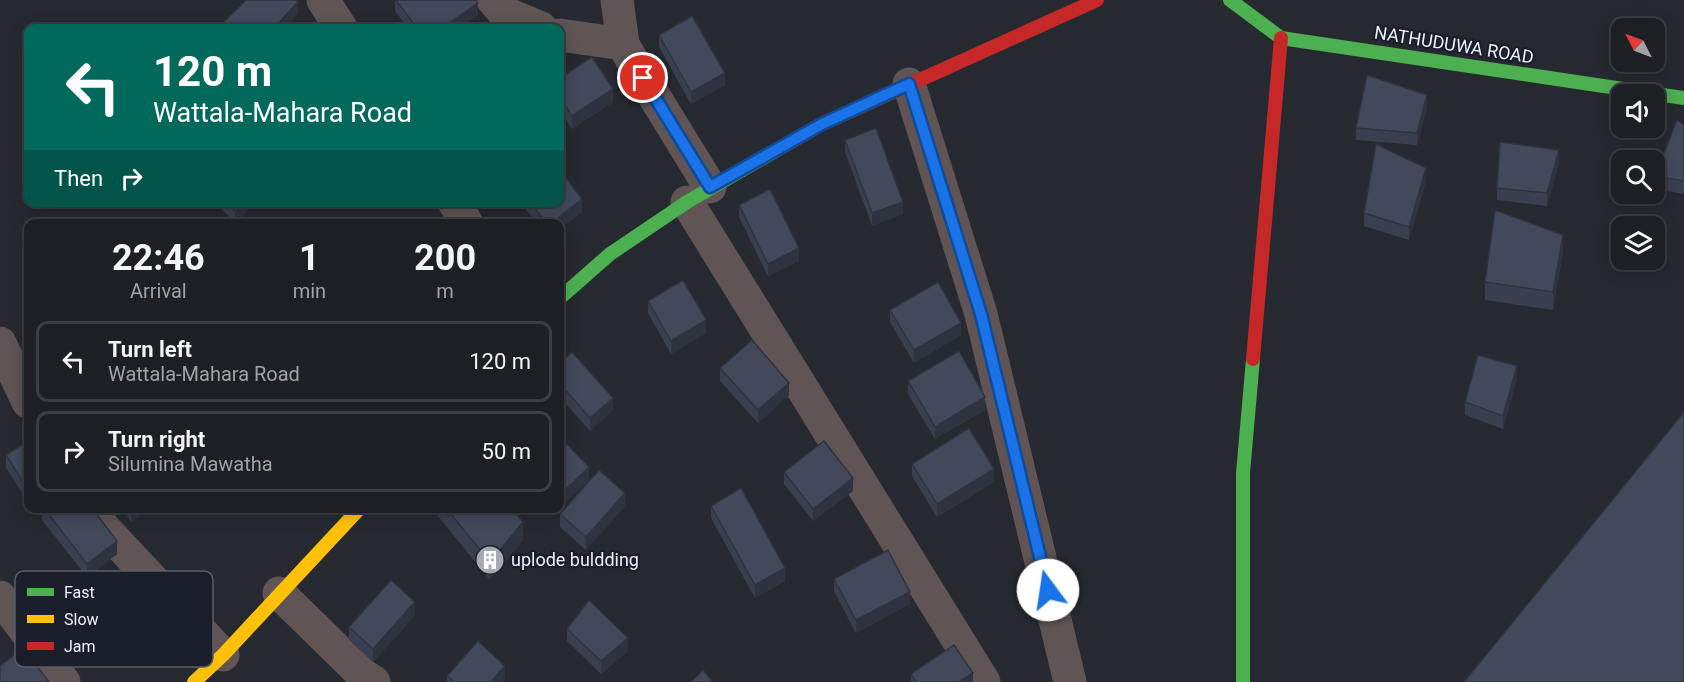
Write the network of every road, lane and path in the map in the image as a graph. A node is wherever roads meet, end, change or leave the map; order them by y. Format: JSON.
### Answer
{"nodes":[{"id":1,"x":322,"y":0,"type":"edge"},
{"id":2,"x":493,"y":0,"type":"edge"},
{"id":3,"x":617,"y":0,"type":"edge"},
{"id":4,"x":1097,"y":0,"type":"edge"},
{"id":5,"x":1230,"y":0,"type":"edge"},
{"id":6,"x":338,"y":24,"type":"edge"},
{"id":7,"x":532,"y":24,"type":"edge"},
{"id":8,"x":564,"y":36,"type":"edge"},
{"id":9,"x":1281,"y":38,"type":"junction"},
{"id":10,"x":623,"y":44,"type":"junction"},
{"id":11,"x":909,"y":84,"type":"junction"},
{"id":12,"x":1684,"y":98,"type":"edge"},
{"id":13,"x":698,"y":194,"type":"junction"},
{"id":14,"x":564,"y":294,"type":"edge"},
{"id":15,"x":0,"y":344,"type":"edge"},
{"id":16,"x":24,"y":394,"type":"edge"},
{"id":17,"x":94,"y":513,"type":"edge"},
{"id":18,"x":355,"y":513,"type":"edge"},
{"id":19,"x":144,"y":571,"type":"edge"},
{"id":20,"x":279,"y":593,"type":"junction"},
{"id":21,"x":0,"y":597,"type":"edge"},
{"id":22,"x":15,"y":617,"type":"edge"},
{"id":23,"x":213,"y":644,"type":"edge"},
{"id":24,"x":223,"y":655,"type":"junction"},
{"id":25,"x":213,"y":664,"type":"edge"},
{"id":26,"x":53,"y":667,"type":"edge"},
{"id":27,"x":210,"y":667,"type":"edge"},
{"id":28,"x":64,"y":682,"type":"edge"},
{"id":29,"x":194,"y":682,"type":"edge"},
{"id":30,"x":374,"y":682,"type":"edge"},
{"id":31,"x":984,"y":682,"type":"edge"},
{"id":32,"x":1070,"y":682,"type":"edge"},
{"id":33,"x":1243,"y":682,"type":"edge"}],
"edges":[{"from":1,"to":6,"type":"street"},
{"from":2,"to":7,"type":"street"},
{"from":3,"to":10,"type":"street"},
{"from":4,"to":11,"type":"street"},
{"from":5,"to":9,"type":"street","name":"NATHUDUWA ROAD"},
{"from":8,"to":10,"type":"street"},
{"from":9,"to":12,"type":"street","name":"NATHUDUWA ROAD"},
{"from":9,"to":33,"type":"street"},
{"from":10,"to":13,"type":"street"},
{"from":11,"to":13,"type":"street"},
{"from":11,"to":32,"type":"street"},
{"from":13,"to":14,"type":"street"},
{"from":13,"to":31,"type":"street"},
{"from":15,"to":16,"type":"street"},
{"from":17,"to":19,"type":"street"},
{"from":18,"to":20,"type":"street"},
{"from":20,"to":24,"type":"street"},
{"from":20,"to":30,"type":"street"},
{"from":21,"to":22,"type":"street"},
{"from":23,"to":24,"type":"street"},
{"from":24,"to":25,"type":"street"},
{"from":26,"to":28,"type":"street"},
{"from":27,"to":29,"type":"street"}]}
